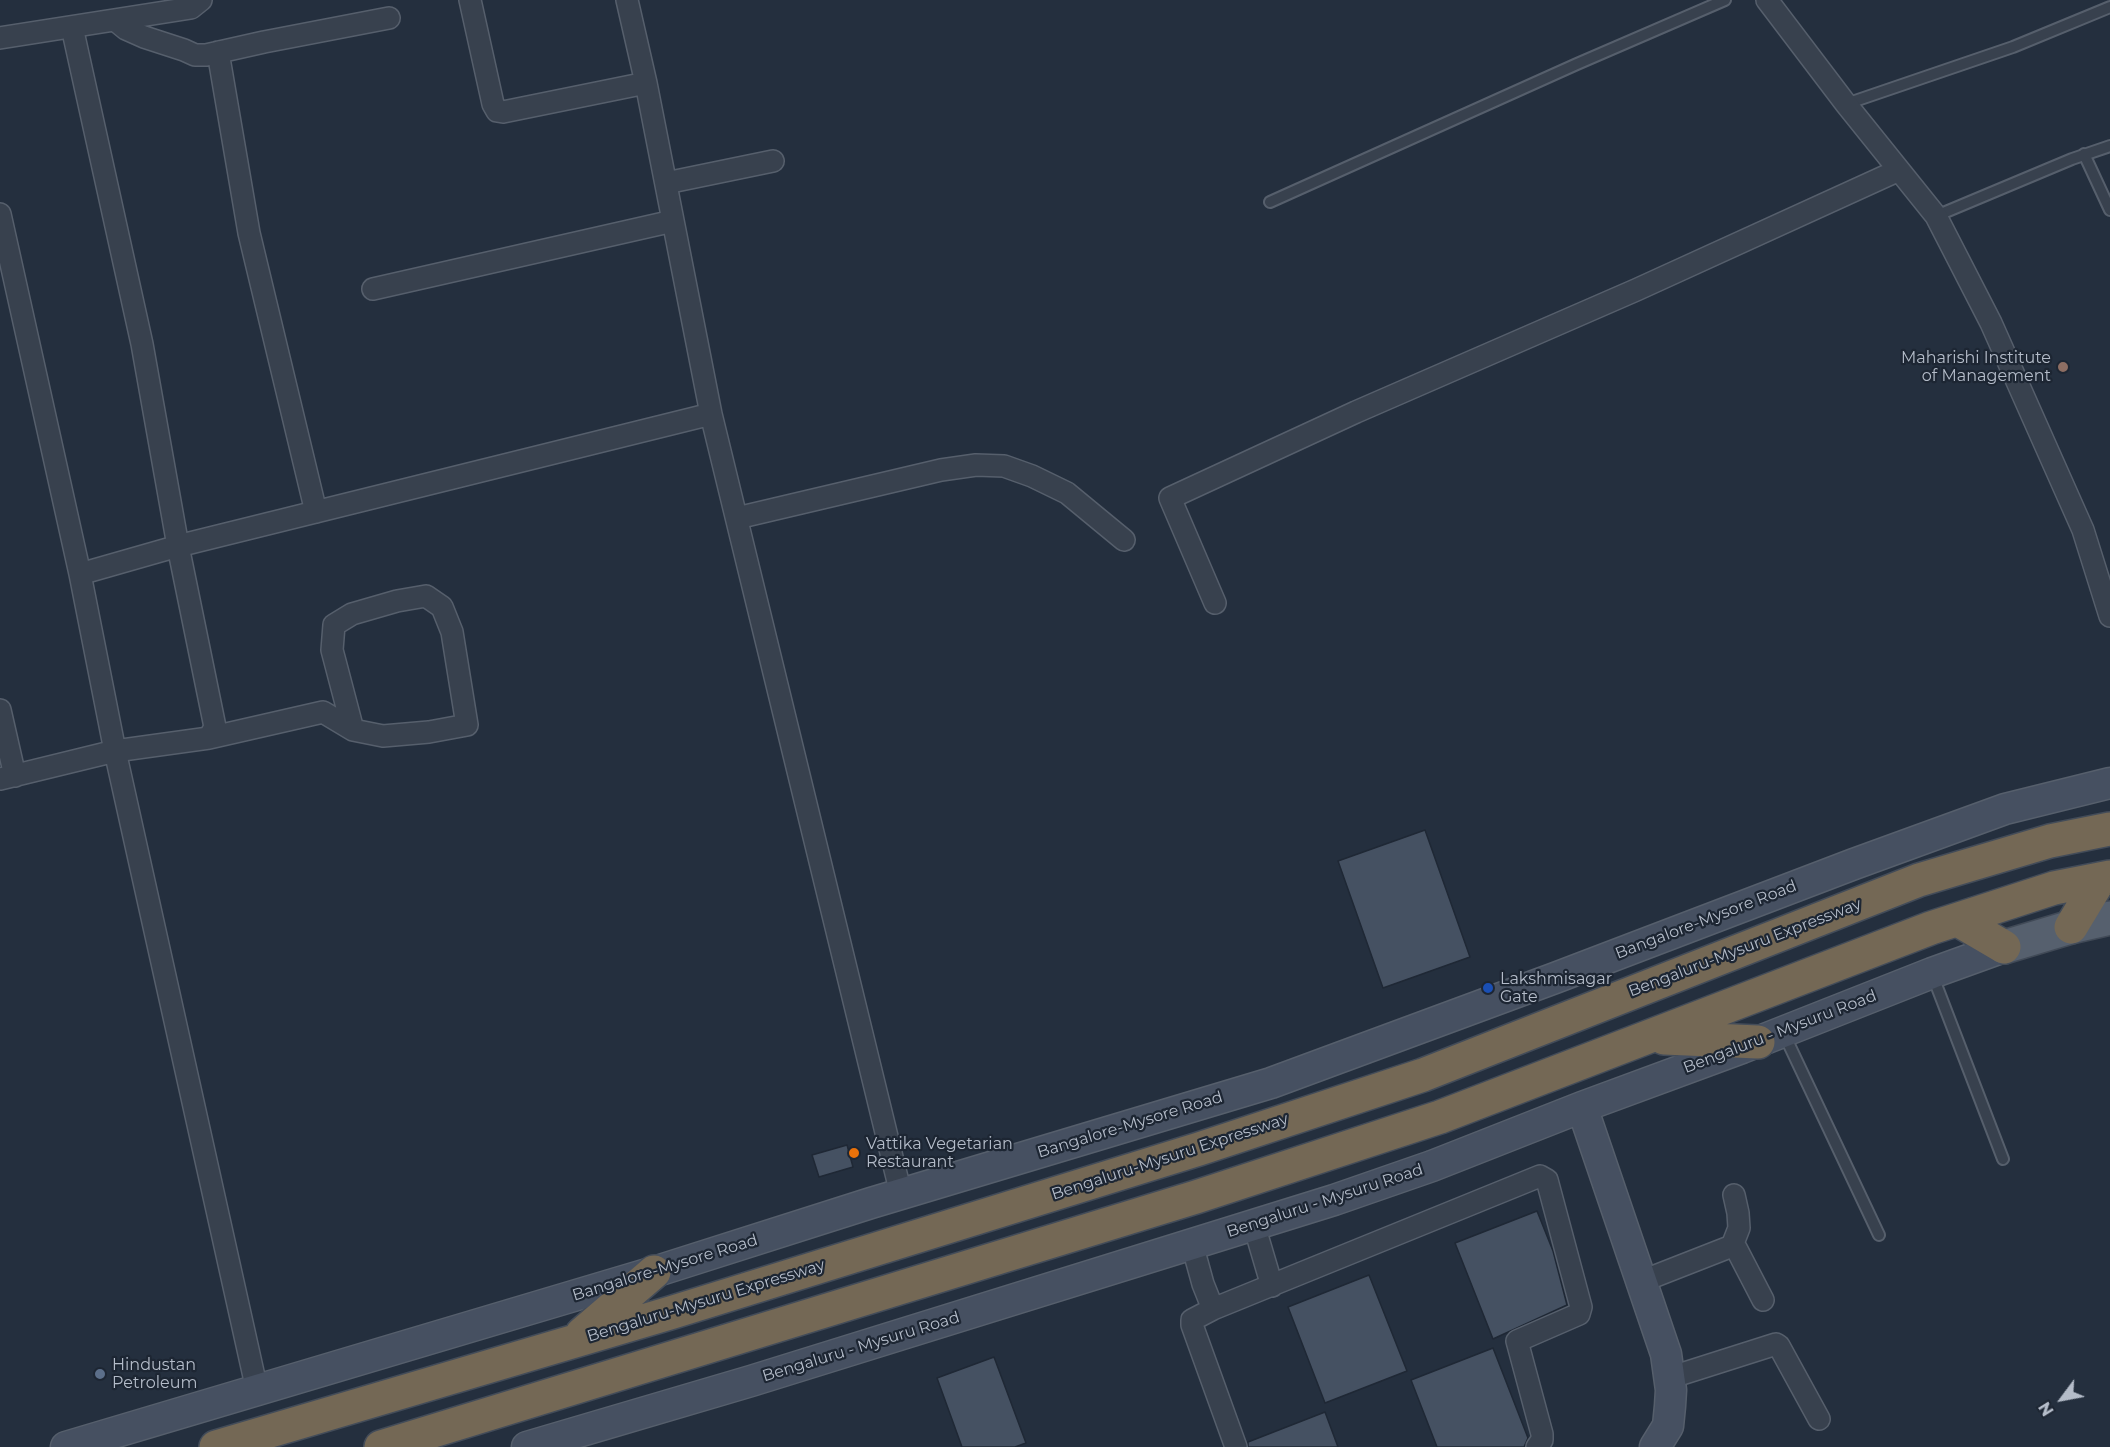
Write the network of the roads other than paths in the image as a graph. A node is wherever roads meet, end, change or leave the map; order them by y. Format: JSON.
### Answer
{"nodes":[{"id":1,"x":201,"y":0,"type":"edge"},
{"id":2,"x":470,"y":0,"type":"edge"},
{"id":3,"x":627,"y":0,"type":"edge"},
{"id":4,"x":1725,"y":0,"type":"edge"},
{"id":5,"x":1767,"y":0,"type":"edge"},
{"id":6,"x":2110,"y":7,"type":"edge"},
{"id":7,"x":389,"y":18,"type":"dead end"},
{"id":8,"x":115,"y":20,"type":"junction"},
{"id":9,"x":72,"y":27,"type":"junction"},
{"id":10,"x":0,"y":38,"type":"edge"},
{"id":11,"x":218,"y":52,"type":"junction"},
{"id":12,"x":646,"y":83,"type":"junction"},
{"id":13,"x":1846,"y":104,"type":"junction"},
{"id":14,"x":2110,"y":146,"type":"edge"},
{"id":15,"x":2084,"y":154,"type":"junction"},
{"id":16,"x":773,"y":161,"type":"dead end"},
{"id":17,"x":1899,"y":170,"type":"junction"},
{"id":18,"x":666,"y":183,"type":"junction"},
{"id":19,"x":1270,"y":202,"type":"dead end"},
{"id":20,"x":2110,"y":210,"type":"edge"},
{"id":21,"x":0,"y":214,"type":"edge"},
{"id":22,"x":1936,"y":216,"type":"junction"},
{"id":23,"x":673,"y":221,"type":"junction"},
{"id":24,"x":373,"y":289,"type":"dead end"},
{"id":25,"x":711,"y":414,"type":"junction"},
{"id":26,"x":316,"y":512,"type":"junction"},
{"id":27,"x":736,"y":518,"type":"junction"},
{"id":28,"x":1124,"y":540,"type":"dead end"},
{"id":29,"x":178,"y":546,"type":"junction"},
{"id":30,"x":80,"y":574,"type":"junction"},
{"id":31,"x":1215,"y":603,"type":"dead end"},
{"id":32,"x":2110,"y":616,"type":"edge"},
{"id":33,"x":0,"y":710,"type":"edge"},
{"id":34,"x":353,"y":730,"type":"junction"},
{"id":35,"x":209,"y":738,"type":"junction"},
{"id":36,"x":115,"y":751,"type":"junction"},
{"id":37,"x":7,"y":777,"type":"edge"},
{"id":38,"x":2110,"y":783,"type":"edge"},
{"id":39,"x":2110,"y":829,"type":"edge"},
{"id":40,"x":2105,"y":878,"type":"edge"},
{"id":41,"x":2110,"y":918,"type":"edge"},
{"id":42,"x":1958,"y":920,"type":"junction"},
{"id":43,"x":2071,"y":927,"type":"junction"},
{"id":44,"x":2004,"y":947,"type":"junction"},
{"id":45,"x":1932,"y":973,"type":"junction"},
{"id":46,"x":1647,"y":1037,"type":"junction"},
{"id":47,"x":1770,"y":1037,"type":"junction"},
{"id":48,"x":1582,"y":1107,"type":"junction"},
{"id":49,"x":2003,"y":1159,"type":"dead end"},
{"id":50,"x":901,"y":1194,"type":"junction"},
{"id":51,"x":1734,"y":1195,"type":"dead end"},
{"id":52,"x":1254,"y":1225,"type":"junction"},
{"id":53,"x":1878,"y":1235,"type":"dead end"},
{"id":54,"x":1192,"y":1244,"type":"junction"},
{"id":55,"x":1732,"y":1246,"type":"junction"},
{"id":56,"x":654,"y":1272,"type":"junction"},
{"id":57,"x":1640,"y":1282,"type":"junction"},
{"id":58,"x":1272,"y":1286,"type":"junction"},
{"id":59,"x":1763,"y":1300,"type":"dead end"},
{"id":60,"x":1213,"y":1309,"type":"junction"},
{"id":61,"x":574,"y":1341,"type":"junction"},
{"id":62,"x":1669,"y":1378,"type":"junction"},
{"id":63,"x":257,"y":1390,"type":"junction"},
{"id":64,"x":1819,"y":1419,"type":"dead end"},
{"id":65,"x":66,"y":1447,"type":"edge"},
{"id":66,"x":216,"y":1447,"type":"edge"},
{"id":67,"x":381,"y":1447,"type":"edge"},
{"id":68,"x":527,"y":1447,"type":"edge"},
{"id":69,"x":1236,"y":1447,"type":"edge"},
{"id":70,"x":1536,"y":1447,"type":"edge"},
{"id":71,"x":1655,"y":1447,"type":"edge"}],
"edges":[{"from":1,"to":8,"type":"street"},
{"from":2,"to":12,"type":"street"},
{"from":3,"to":12,"type":"street"},
{"from":4,"to":19,"type":"lane"},
{"from":5,"to":13,"type":"street"},
{"from":6,"to":13,"type":"lane"},
{"from":7,"to":11,"type":"street"},
{"from":8,"to":9,"type":"street"},
{"from":8,"to":11,"type":"street"},
{"from":9,"to":10,"type":"street"},
{"from":9,"to":29,"type":"street"},
{"from":11,"to":26,"type":"street"},
{"from":12,"to":18,"type":"street"},
{"from":13,"to":17,"type":"street"},
{"from":14,"to":15,"type":"lane"},
{"from":15,"to":20,"type":"lane"},
{"from":15,"to":22,"type":"lane"},
{"from":16,"to":18,"type":"street"},
{"from":17,"to":22,"type":"street"},
{"from":17,"to":31,"type":"street"},
{"from":18,"to":23,"type":"street"},
{"from":21,"to":30,"type":"street"},
{"from":22,"to":32,"type":"street"},
{"from":23,"to":24,"type":"street"},
{"from":23,"to":25,"type":"street"},
{"from":25,"to":26,"type":"street"},
{"from":25,"to":27,"type":"street"},
{"from":26,"to":29,"type":"street"},
{"from":27,"to":28,"type":"street"},
{"from":27,"to":50,"type":"street"},
{"from":29,"to":30,"type":"street"},
{"from":29,"to":35,"type":"street"},
{"from":30,"to":36,"type":"street"},
{"from":33,"to":37,"type":"street"},
{"from":34,"to":34,"type":"street"},
{"from":34,"to":35,"type":"street"},
{"from":35,"to":36,"type":"street"},
{"from":36,"to":37,"type":"street"},
{"from":36,"to":63,"type":"street"},
{"from":38,"to":50,"type":"street","name":"Bangalore-Mysore Road"},
{"from":39,"to":61,"type":"highway","name":"Bengaluru-Mysuru Expressway"},
{"from":40,"to":42,"type":"highway"},
{"from":40,"to":43,"type":"highway"},
{"from":41,"to":43,"type":"main road","name":"Bengaluru - Mysuru Road"},
{"from":42,"to":44,"type":"highway"},
{"from":42,"to":46,"type":"highway"},
{"from":43,"to":44,"type":"main road","name":"Bengaluru - Mysuru Road"},
{"from":44,"to":45,"type":"street","name":"Bengaluru - Mysuru Road"},
{"from":45,"to":47,"type":"street","name":"Bengaluru - Mysuru Road"},
{"from":45,"to":49,"type":"lane"},
{"from":46,"to":47,"type":"highway"},
{"from":46,"to":67,"type":"highway"},
{"from":47,"to":48,"type":"street","name":"Bengaluru - Mysuru Road"},
{"from":47,"to":53,"type":"lane"},
{"from":48,"to":52,"type":"street","name":"Bengaluru - Mysuru Road"},
{"from":48,"to":57,"type":"street"},
{"from":50,"to":56,"type":"street","name":"Bangalore-Mysore Road"},
{"from":51,"to":55,"type":"street"},
{"from":52,"to":54,"type":"street","name":"Bengaluru - Mysuru Road"},
{"from":52,"to":58,"type":"street"},
{"from":54,"to":60,"type":"street"},
{"from":54,"to":68,"type":"street","name":"Bengaluru - Mysuru Road"},
{"from":55,"to":57,"type":"street"},
{"from":55,"to":59,"type":"street"},
{"from":56,"to":61,"type":"highway"},
{"from":56,"to":63,"type":"street","name":"Bangalore-Mysore Road"},
{"from":57,"to":62,"type":"street"},
{"from":58,"to":60,"type":"street"},
{"from":58,"to":70,"type":"street"},
{"from":60,"to":69,"type":"street"},
{"from":61,"to":66,"type":"highway","name":"Bengaluru-Mysuru Expressway"},
{"from":62,"to":64,"type":"street"},
{"from":62,"to":71,"type":"street"},
{"from":63,"to":65,"type":"street","name":"Bangalore-Mysore Road"}]}
